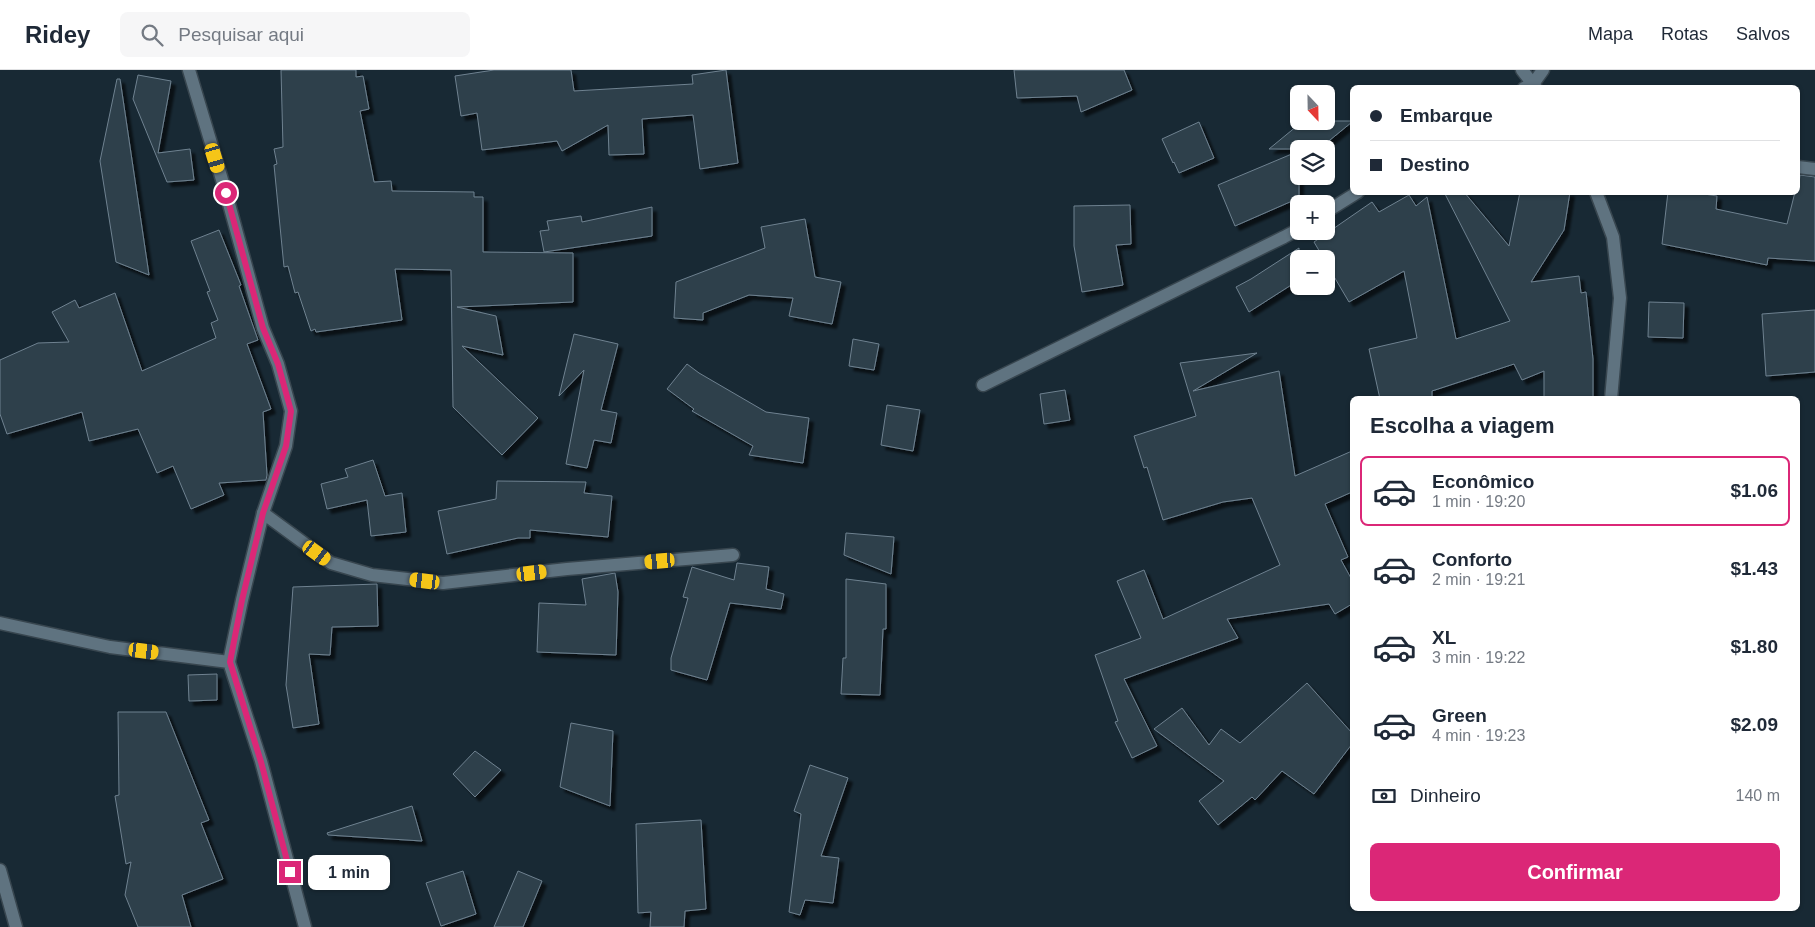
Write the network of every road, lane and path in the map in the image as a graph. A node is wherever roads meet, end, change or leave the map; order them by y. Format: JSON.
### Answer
{"nodes":[{"id":1,"x":189,"y":70,"type":"edge"},
{"id":2,"x":1522,"y":70,"type":"edge"},
{"id":3,"x":1543,"y":70,"type":"edge"},
{"id":4,"x":1530,"y":85,"type":"edge"},
{"id":5,"x":1532,"y":85,"type":"edge"},
{"id":6,"x":1800,"y":167,"type":"edge"},
{"id":7,"x":1815,"y":169,"type":"edge"},
{"id":8,"x":1353,"y":195,"type":"edge"},
{"id":9,"x":1597,"y":195,"type":"edge"},
{"id":10,"x":1335,"y":206,"type":"edge"},
{"id":11,"x":1290,"y":234,"type":"edge"},
{"id":12,"x":983,"y":385,"type":"dead end"},
{"id":13,"x":1611,"y":396,"type":"edge"},
{"id":14,"x":263,"y":513,"type":"junction"},
{"id":15,"x":734,"y":555,"type":"dead end"},
{"id":16,"x":0,"y":624,"type":"edge"},
{"id":17,"x":230,"y":662,"type":"junction"},
{"id":18,"x":0,"y":870,"type":"edge"},
{"id":19,"x":16,"y":927,"type":"edge"},
{"id":20,"x":305,"y":927,"type":"edge"}],
"edges":[{"from":1,"to":14,"type":"street"},
{"from":2,"to":4,"type":"street"},
{"from":3,"to":5,"type":"street"},
{"from":6,"to":7,"type":"street"},
{"from":8,"to":10,"type":"street"},
{"from":9,"to":13,"type":"street"},
{"from":11,"to":12,"type":"street"},
{"from":14,"to":15,"type":"street"},
{"from":14,"to":17,"type":"street"},
{"from":16,"to":17,"type":"street"},
{"from":17,"to":20,"type":"street"},
{"from":18,"to":19,"type":"street"}]}
